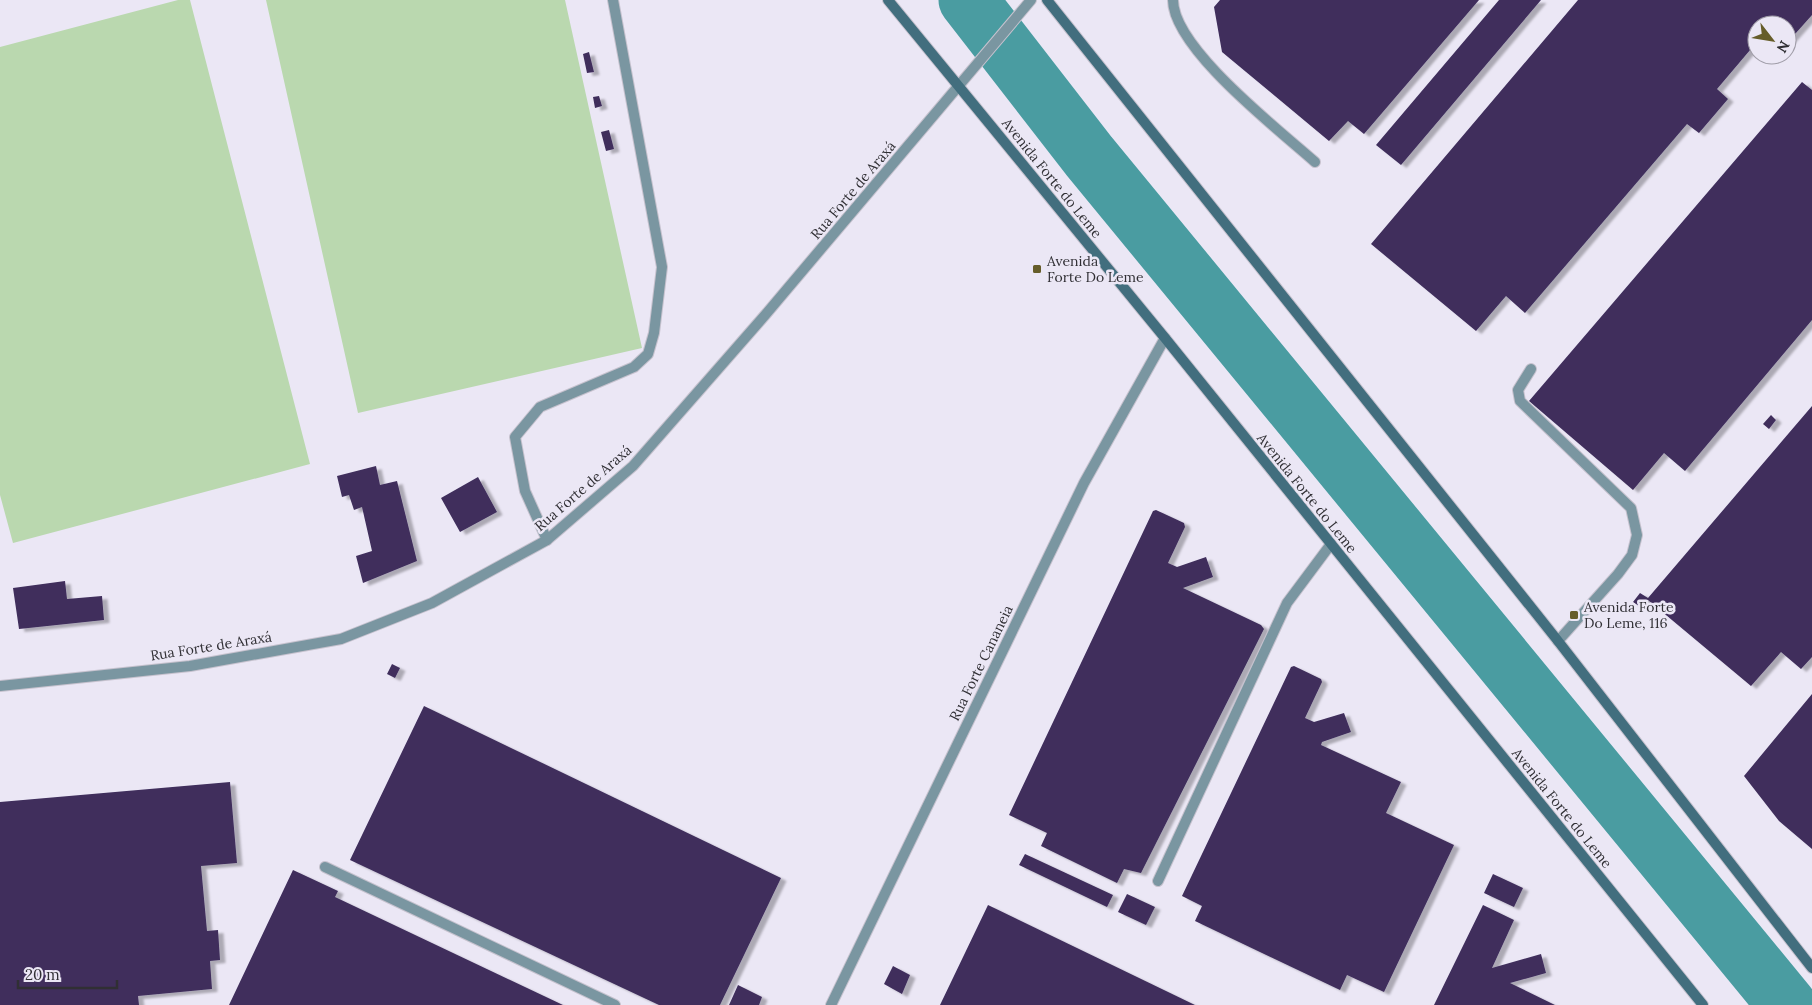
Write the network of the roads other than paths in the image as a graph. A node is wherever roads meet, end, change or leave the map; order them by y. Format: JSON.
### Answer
{"nodes":[{"id":1,"x":613,"y":0,"type":"edge"},
{"id":2,"x":888,"y":0,"type":"edge"},
{"id":3,"x":1031,"y":0,"type":"edge"},
{"id":4,"x":1047,"y":0,"type":"edge"},
{"id":5,"x":1173,"y":0,"type":"edge"},
{"id":6,"x":959,"y":86,"type":"junction"},
{"id":7,"x":1315,"y":162,"type":"dead end"},
{"id":8,"x":1165,"y":338,"type":"junction"},
{"id":9,"x":1531,"y":369,"type":"dead end"},
{"id":10,"x":547,"y":540,"type":"junction"},
{"id":11,"x":1331,"y":544,"type":"junction"},
{"id":12,"x":1558,"y":641,"type":"junction"},
{"id":13,"x":0,"y":686,"type":"edge"},
{"id":14,"x":325,"y":867,"type":"dead end"},
{"id":15,"x":1158,"y":881,"type":"dead end"},
{"id":16,"x":1812,"y":968,"type":"edge"},
{"id":17,"x":615,"y":1005,"type":"edge"},
{"id":18,"x":831,"y":1005,"type":"edge"},
{"id":19,"x":1703,"y":1005,"type":"edge"}],
"edges":[{"from":1,"to":10,"type":"street"},
{"from":2,"to":6,"type":"main road","name":"Avenida Forte do Leme"},
{"from":3,"to":6,"type":"street","name":"Rua Forte de Araxá"},
{"from":4,"to":12,"type":"main road"},
{"from":5,"to":7,"type":"street"},
{"from":6,"to":8,"type":"main road","name":"Avenida Forte do Leme"},
{"from":6,"to":10,"type":"street","name":"Rua Forte de Araxá"},
{"from":8,"to":11,"type":"main road","name":"Avenida Forte do Leme"},
{"from":8,"to":18,"type":"street","name":"Rua Forte Cananeia"},
{"from":9,"to":12,"type":"street"},
{"from":10,"to":13,"type":"street","name":"Rua Forte de Araxá"},
{"from":11,"to":15,"type":"street"},
{"from":11,"to":19,"type":"main road","name":"Avenida Forte do Leme"},
{"from":12,"to":16,"type":"main road"},
{"from":14,"to":17,"type":"street"}]}
